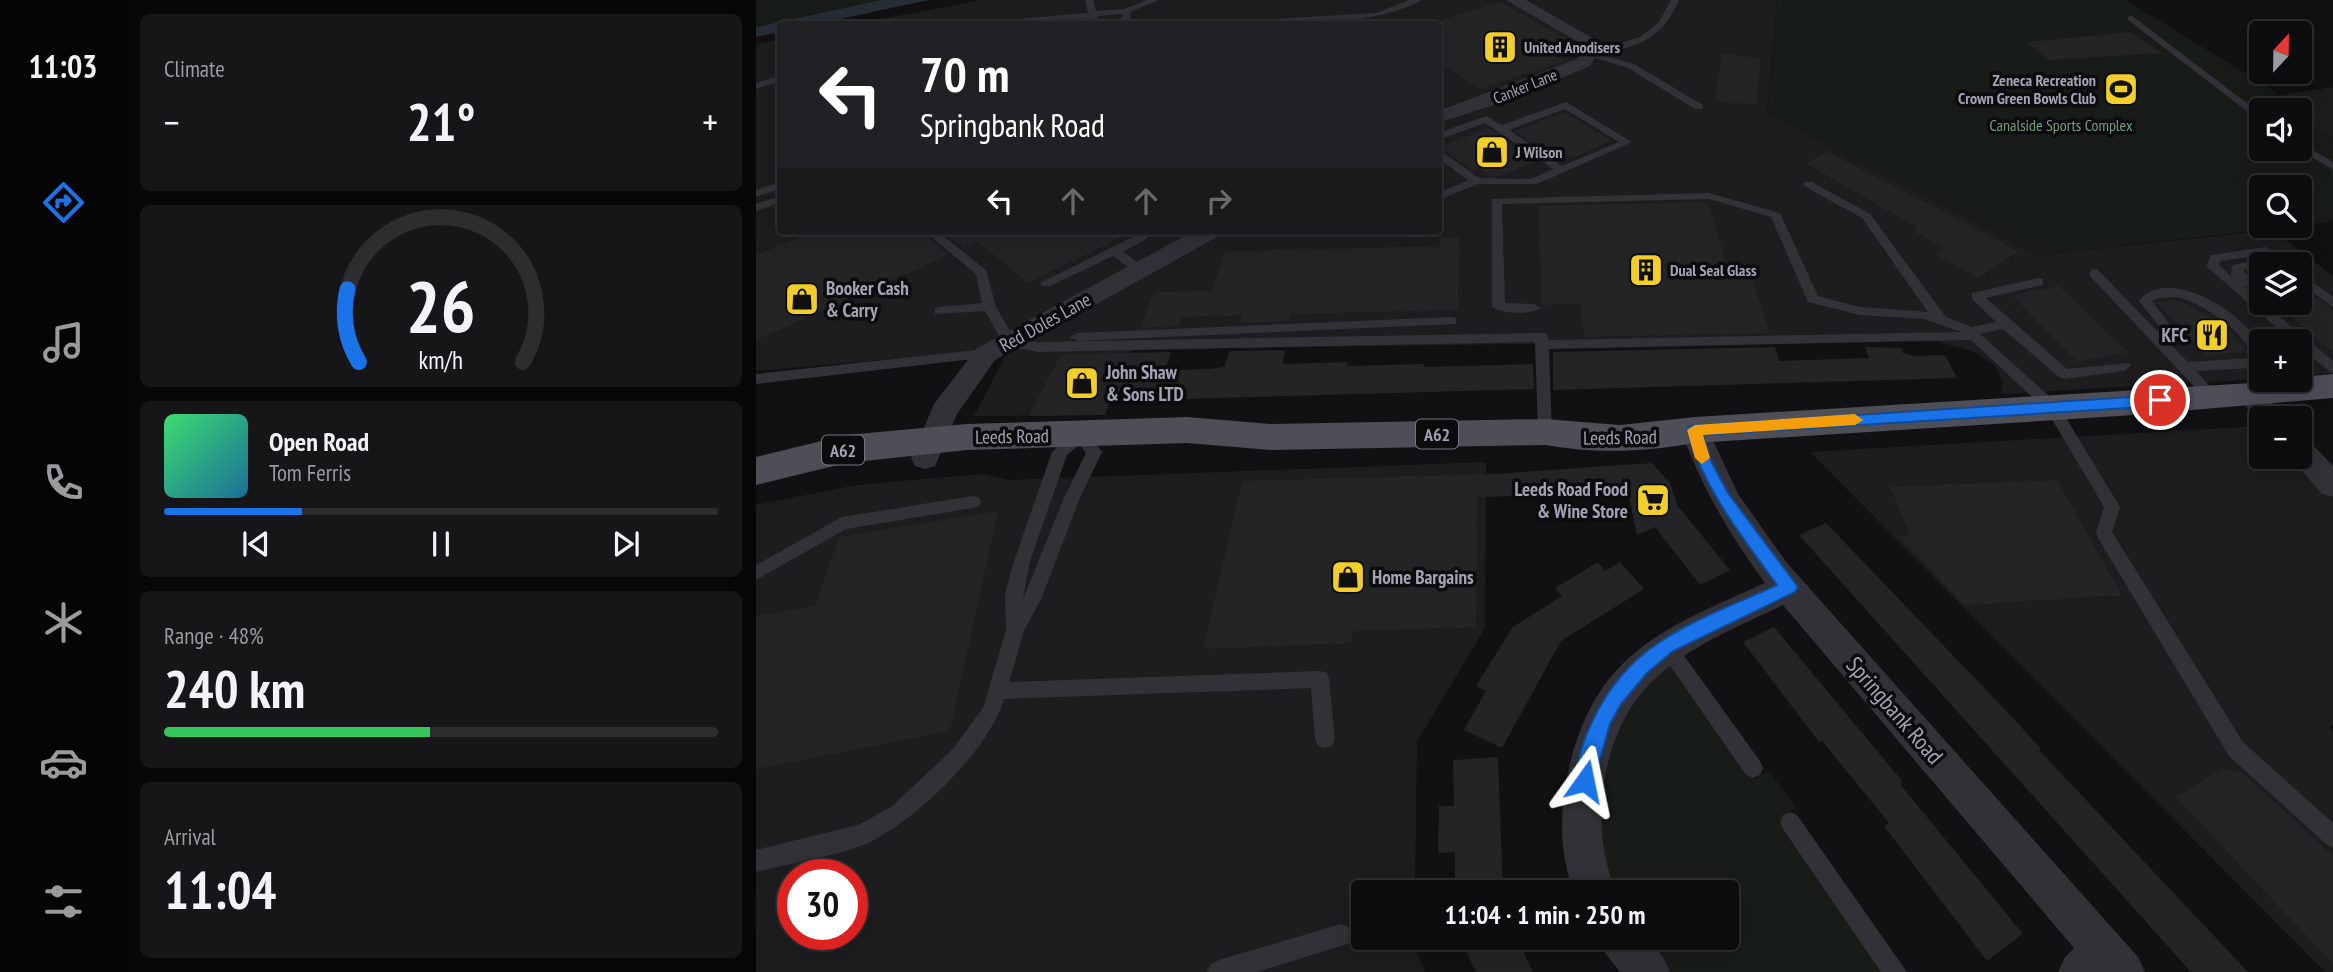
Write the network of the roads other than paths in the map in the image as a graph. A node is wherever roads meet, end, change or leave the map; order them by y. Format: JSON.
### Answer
{"nodes":[{"id":1,"x":1089,"y":0,"type":"edge"},
{"id":2,"x":1155,"y":0,"type":"edge"},
{"id":3,"x":1417,"y":0,"type":"edge"},
{"id":4,"x":1514,"y":0,"type":"edge"},
{"id":5,"x":1675,"y":0,"type":"edge"},
{"id":6,"x":1125,"y":11,"type":"junction"},
{"id":7,"x":2132,"y":18,"type":"dead end"},
{"id":8,"x":1095,"y":21,"type":"edge"},
{"id":9,"x":1096,"y":21,"type":"edge"},
{"id":10,"x":1120,"y":21,"type":"edge"},
{"id":11,"x":1287,"y":21,"type":"edge"},
{"id":12,"x":1588,"y":54,"type":"junction"},
{"id":13,"x":777,"y":79,"type":"edge"},
{"id":14,"x":756,"y":86,"type":"edge"},
{"id":15,"x":1699,"y":107,"type":"dead end"},
{"id":16,"x":2249,"y":110,"type":"edge"},
{"id":17,"x":1442,"y":116,"type":"edge"},
{"id":18,"x":1501,"y":128,"type":"junction"},
{"id":19,"x":1442,"y":136,"type":"edge"},
{"id":20,"x":2312,"y":153,"type":"edge"},
{"id":21,"x":1442,"y":155,"type":"edge"},
{"id":22,"x":2333,"y":167,"type":"edge"},
{"id":23,"x":1562,"y":170,"type":"junction"},
{"id":24,"x":1476,"y":181,"type":"junction"},
{"id":25,"x":1808,"y":184,"type":"dead end"},
{"id":26,"x":777,"y":187,"type":"edge"},
{"id":27,"x":756,"y":194,"type":"edge"},
{"id":28,"x":1442,"y":195,"type":"edge"},
{"id":29,"x":777,"y":200,"type":"edge"},
{"id":30,"x":756,"y":208,"type":"edge"},
{"id":31,"x":935,"y":235,"type":"edge"},
{"id":32,"x":1138,"y":235,"type":"edge"},
{"id":33,"x":1204,"y":235,"type":"edge"},
{"id":34,"x":1114,"y":251,"type":"junction"},
{"id":35,"x":2249,"y":253,"type":"edge"},
{"id":36,"x":2249,"y":264,"type":"edge"},
{"id":37,"x":1140,"y":270,"type":"junction"},
{"id":38,"x":2094,"y":273,"type":"dead end"},
{"id":39,"x":2312,"y":279,"type":"edge"},
{"id":40,"x":2039,"y":282,"type":"dead end"},
{"id":41,"x":1046,"y":283,"type":"dead end"},
{"id":42,"x":2249,"y":284,"type":"edge"},
{"id":43,"x":2312,"y":286,"type":"edge"},
{"id":44,"x":2333,"y":296,"type":"edge"},
{"id":45,"x":2249,"y":298,"type":"edge"},
{"id":46,"x":2333,"y":303,"type":"edge"},
{"id":47,"x":989,"y":307,"type":"junction"},
{"id":48,"x":1534,"y":308,"type":"dead end"},
{"id":49,"x":940,"y":311,"type":"dead end"},
{"id":50,"x":2268,"y":315,"type":"edge"},
{"id":51,"x":2282,"y":315,"type":"edge"},
{"id":52,"x":1941,"y":320,"type":"junction"},
{"id":53,"x":1451,"y":321,"type":"dead end"},
{"id":54,"x":2006,"y":324,"type":"junction"},
{"id":55,"x":1971,"y":334,"type":"junction"},
{"id":56,"x":2158,"y":340,"type":"junction"},
{"id":57,"x":1009,"y":342,"type":"junction"},
{"id":58,"x":1542,"y":345,"type":"junction"},
{"id":59,"x":1049,"y":346,"type":"junction"},
{"id":60,"x":986,"y":354,"type":"junction"},
{"id":61,"x":2124,"y":366,"type":"dead end"},
{"id":62,"x":2184,"y":367,"type":"junction"},
{"id":63,"x":2328,"y":367,"type":"edge"},
{"id":64,"x":2333,"y":369,"type":"edge"},
{"id":65,"x":756,"y":379,"type":"edge"},
{"id":66,"x":2212,"y":396,"type":"junction"},
{"id":67,"x":2260,"y":406,"type":"edge"},
{"id":68,"x":2052,"y":407,"type":"junction"},
{"id":69,"x":1695,"y":430,"type":"junction"},
{"id":70,"x":1545,"y":432,"type":"junction"},
{"id":71,"x":1079,"y":446,"type":"junction"},
{"id":72,"x":929,"y":449,"type":"junction"},
{"id":73,"x":2312,"y":462,"type":"edge"},
{"id":74,"x":756,"y":471,"type":"edge"},
{"id":75,"x":756,"y":481,"type":"edge"},
{"id":76,"x":2333,"y":486,"type":"edge"},
{"id":77,"x":973,"y":502,"type":"dead end"},
{"id":78,"x":756,"y":573,"type":"edge"},
{"id":79,"x":1789,"y":587,"type":"junction"},
{"id":80,"x":1015,"y":630,"type":"junction"},
{"id":81,"x":1666,"y":645,"type":"junction"},
{"id":82,"x":999,"y":691,"type":"junction"},
{"id":83,"x":1325,"y":739,"type":"dead end"},
{"id":84,"x":1753,"y":768,"type":"dead end"},
{"id":85,"x":1790,"y":822,"type":"dead end"},
{"id":86,"x":2333,"y":837,"type":"edge"},
{"id":87,"x":756,"y":861,"type":"edge"},
{"id":88,"x":1592,"y":880,"type":"edge"},
{"id":89,"x":1341,"y":935,"type":"dead end"},
{"id":90,"x":1630,"y":950,"type":"edge"},
{"id":91,"x":2102,"y":965,"type":"edge"},
{"id":92,"x":1219,"y":972,"type":"edge"},
{"id":93,"x":1648,"y":972,"type":"edge"},
{"id":94,"x":1895,"y":972,"type":"edge"}],
"edges":[{"from":1,"to":8,"type":"lane"},
{"from":2,"to":6,"type":"lane"},
{"from":3,"to":11,"type":"lane"},
{"from":4,"to":12,"type":"street"},
{"from":5,"to":12,"type":"lane"},
{"from":6,"to":9,"type":"lane"},
{"from":6,"to":10,"type":"lane"},
{"from":7,"to":16,"type":"lane"},
{"from":12,"to":15,"type":"lane"},
{"from":12,"to":17,"type":"street","name":"Canker Lane"},
{"from":13,"to":14,"type":"lane"},
{"from":18,"to":19,"type":"lane"},
{"from":18,"to":23,"type":"lane"},
{"from":18,"to":23,"type":"lane"},
{"from":20,"to":22,"type":"lane"},
{"from":21,"to":24,"type":"lane"},
{"from":23,"to":24,"type":"lane"},
{"from":24,"to":28,"type":"lane"},
{"from":25,"to":52,"type":"lane"},
{"from":26,"to":27,"type":"lane"},
{"from":29,"to":30,"type":"lane"},
{"from":31,"to":47,"type":"lane"},
{"from":32,"to":34,"type":"lane"},
{"from":33,"to":37,"type":"street","name":"Red Doles Lane"},
{"from":34,"to":37,"type":"lane"},
{"from":34,"to":41,"type":"lane"},
{"from":35,"to":45,"type":"lane"},
{"from":36,"to":42,"type":"lane"},
{"from":37,"to":57,"type":"street","name":"Red Doles Lane"},
{"from":38,"to":56,"type":"lane"},
{"from":39,"to":44,"type":"lane"},
{"from":40,"to":54,"type":"lane"},
{"from":43,"to":46,"type":"lane"},
{"from":47,"to":49,"type":"lane"},
{"from":47,"to":57,"type":"lane"},
{"from":48,"to":52,"type":"lane"},
{"from":50,"to":63,"type":"lane"},
{"from":51,"to":63,"type":"lane"},
{"from":52,"to":55,"type":"lane"},
{"from":53,"to":59,"type":"lane"},
{"from":54,"to":55,"type":"lane"},
{"from":54,"to":61,"type":"lane"},
{"from":55,"to":58,"type":"lane"},
{"from":55,"to":68,"type":"lane"},
{"from":56,"to":62,"type":"lane"},
{"from":56,"to":62,"type":"lane"},
{"from":57,"to":59,"type":"lane"},
{"from":57,"to":60,"type":"street","name":"Red Doles Lane"},
{"from":58,"to":59,"type":"lane"},
{"from":58,"to":70,"type":"lane"},
{"from":60,"to":65,"type":"lane"},
{"from":60,"to":72,"type":"street","name":"Red Doles Lane"},
{"from":62,"to":66,"type":"lane"},
{"from":63,"to":64,"type":"lane"},
{"from":63,"to":67,"type":"main road","name":"Leeds Road","number":"A62"},
{"from":66,"to":67,"type":"main road","name":"Leeds Road","number":"A62"},
{"from":66,"to":68,"type":"main road","name":"Leeds Road","number":"A62"},
{"from":68,"to":69,"type":"main road","name":"Leeds Road","number":"A62"},
{"from":68,"to":86,"type":"lane"},
{"from":69,"to":70,"type":"main road","name":"Leeds Road","number":"A62"},
{"from":69,"to":79,"type":"street","name":"Springbank Road"},
{"from":70,"to":71,"type":"main road","name":"Leeds Road","number":"A62"},
{"from":71,"to":72,"type":"main road","name":"Leeds Road","number":"A62"},
{"from":71,"to":80,"type":"lane"},
{"from":71,"to":80,"type":"lane"},
{"from":72,"to":74,"type":"main road","name":"Leeds Road","number":"A62"},
{"from":72,"to":75,"type":"main road","name":"Leeds Road","number":"A62"},
{"from":73,"to":76,"type":"street"},
{"from":77,"to":78,"type":"lane"},
{"from":79,"to":81,"type":"street"},
{"from":79,"to":91,"type":"street","name":"Springbank Road"},
{"from":80,"to":82,"type":"lane"},
{"from":81,"to":84,"type":"lane"},
{"from":81,"to":88,"type":"street"},
{"from":82,"to":83,"type":"lane"},
{"from":82,"to":87,"type":"lane"},
{"from":85,"to":94,"type":"lane"},
{"from":89,"to":92,"type":"lane"},
{"from":90,"to":93,"type":"street"}]}
